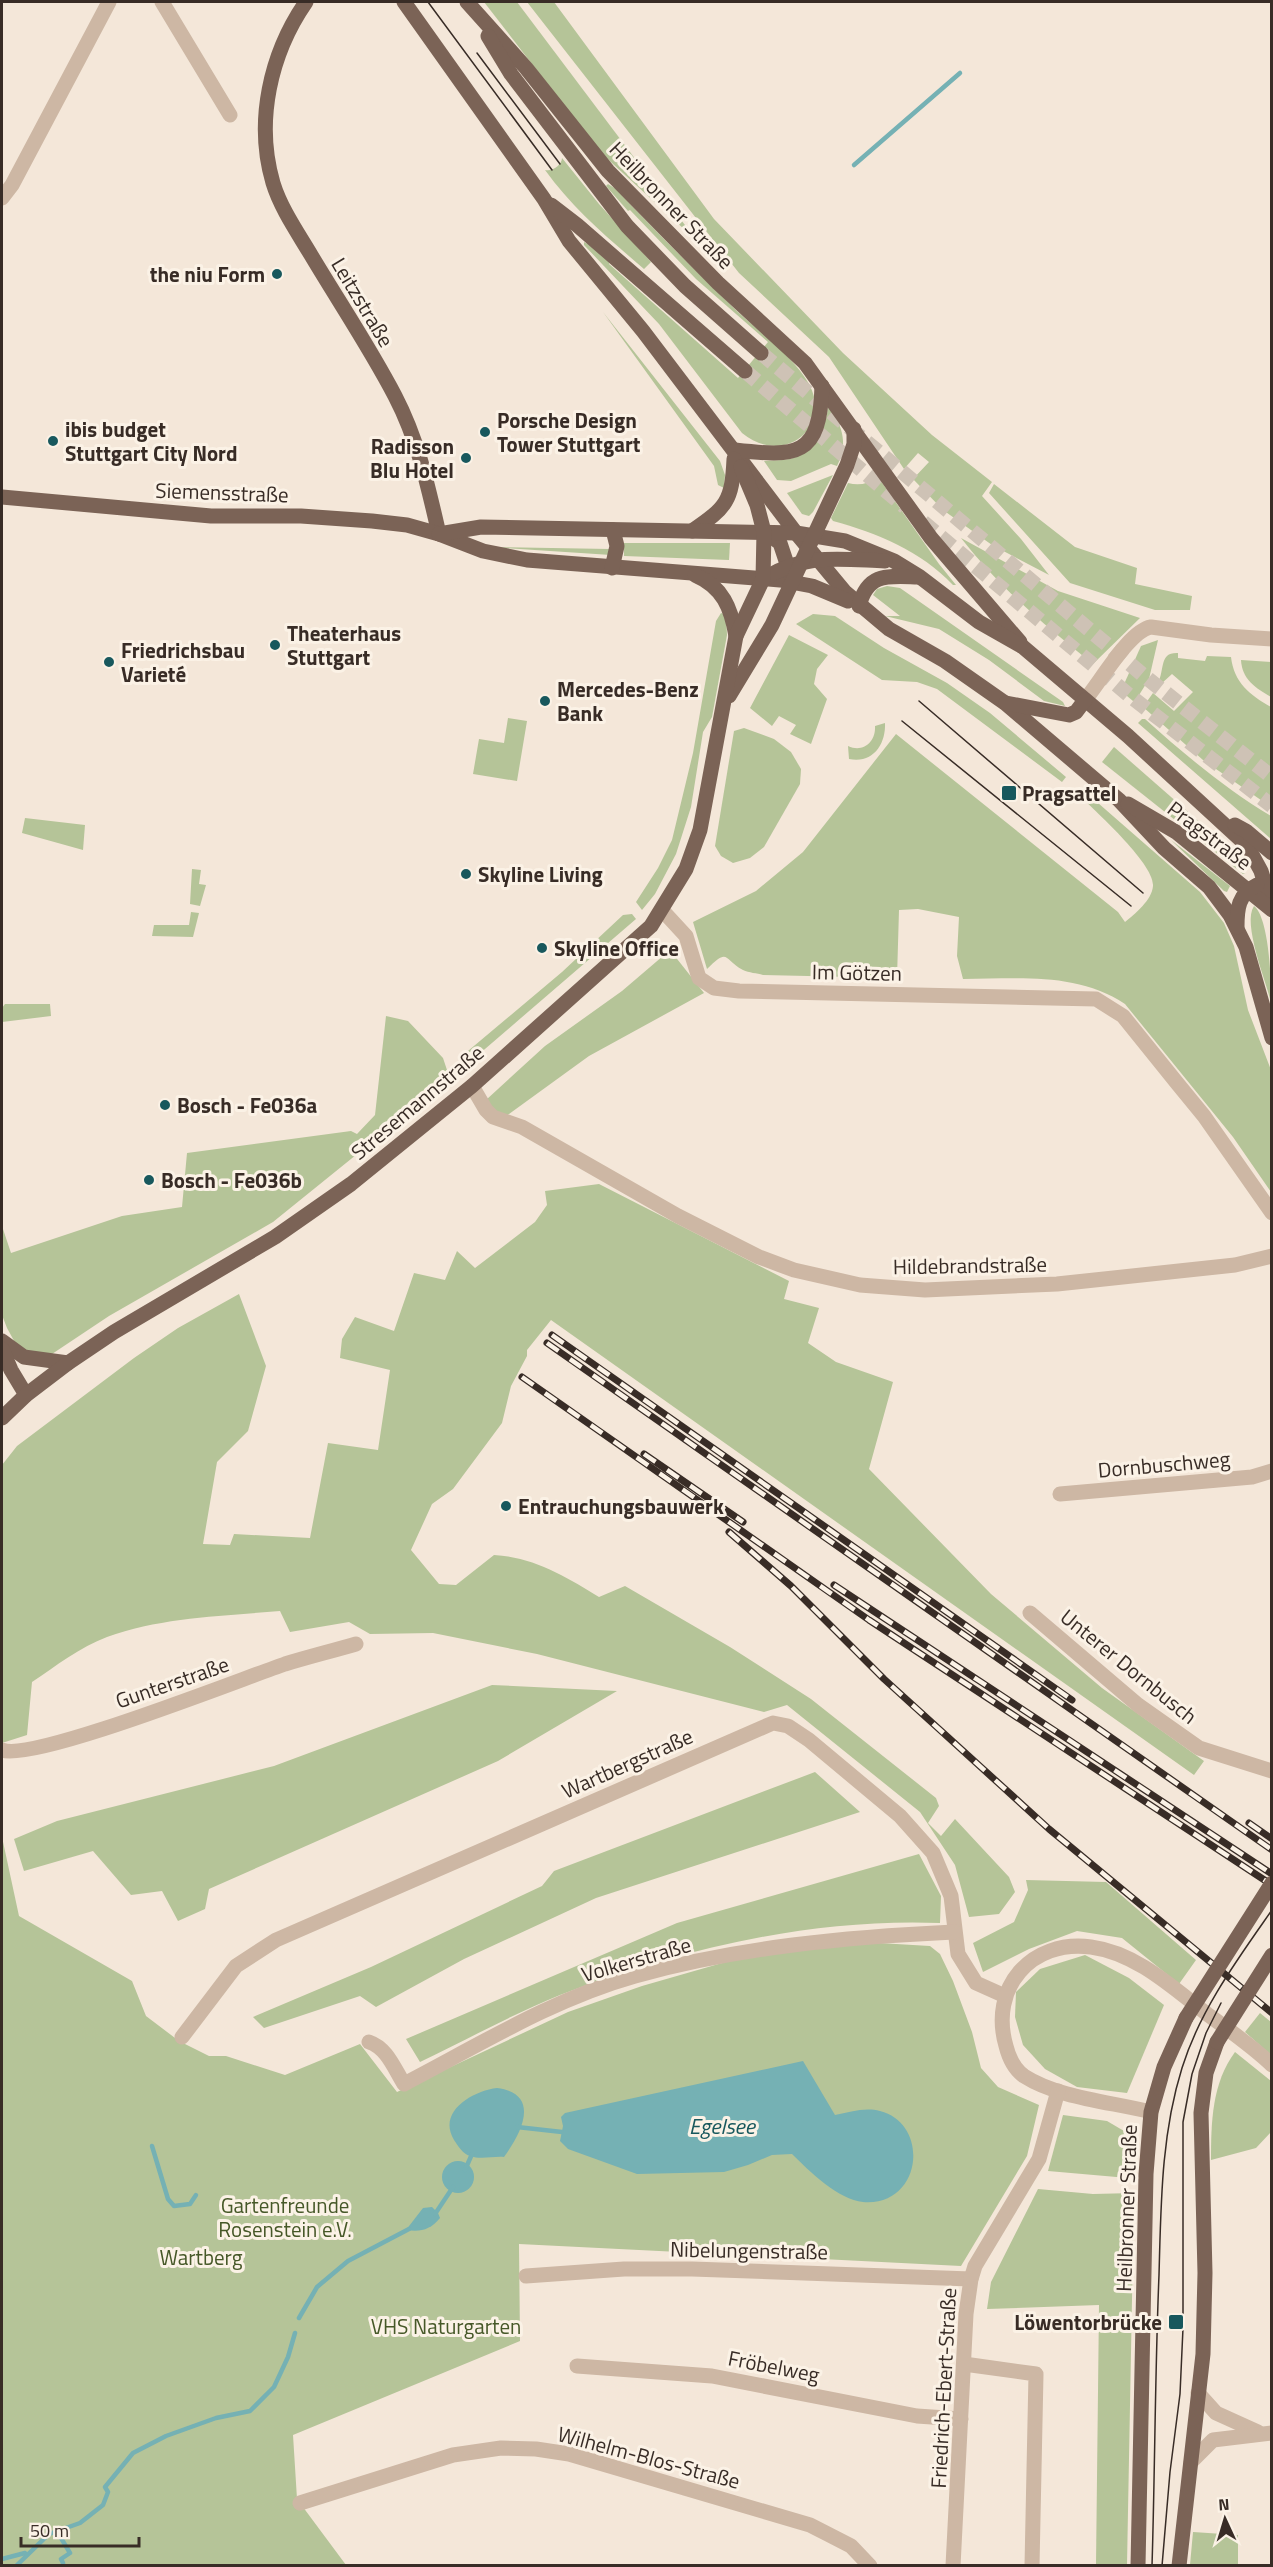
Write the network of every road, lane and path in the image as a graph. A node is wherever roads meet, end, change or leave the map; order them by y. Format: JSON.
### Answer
{"nodes":[{"id":1,"x":109,"y":2,"type":"edge"},
{"id":2,"x":162,"y":2,"type":"edge"},
{"id":3,"x":306,"y":2,"type":"edge"},
{"id":4,"x":404,"y":2,"type":"edge"},
{"id":5,"x":467,"y":2,"type":"edge"},
{"id":6,"x":230,"y":115,"type":"dead end"},
{"id":7,"x":2,"y":198,"type":"edge"},
{"id":8,"x":544,"y":199,"type":"junction"},
{"id":9,"x":760,"y":353,"type":"tunnel mouth"},
{"id":10,"x":745,"y":371,"type":"tunnel mouth"},
{"id":11,"x":822,"y":386,"type":"junction"},
{"id":12,"x":854,"y":429,"type":"junction"},
{"id":13,"x":735,"y":450,"type":"junction"},
{"id":14,"x":2,"y":497,"type":"edge"},
{"id":15,"x":613,"y":530,"type":"junction"},
{"id":16,"x":692,"y":531,"type":"junction"},
{"id":17,"x":764,"y":532,"type":"junction"},
{"id":18,"x":796,"y":533,"type":"junction"},
{"id":19,"x":439,"y":534,"type":"junction"},
{"id":20,"x":803,"y":552,"type":"junction"},
{"id":21,"x":818,"y":560,"type":"junction"},
{"id":22,"x":894,"y":561,"type":"junction"},
{"id":23,"x":612,"y":568,"type":"junction"},
{"id":24,"x":690,"y":573,"type":"junction"},
{"id":25,"x":920,"y":577,"type":"junction"},
{"id":26,"x":763,"y":579,"type":"junction"},
{"id":27,"x":792,"y":582,"type":"junction"},
{"id":28,"x":859,"y":606,"type":"junction"},
{"id":29,"x":736,"y":636,"type":"junction"},
{"id":30,"x":1272,"y":639,"type":"edge"},
{"id":31,"x":1023,"y":647,"type":"junction"},
{"id":32,"x":1085,"y":700,"type":"junction"},
{"id":33,"x":1005,"y":703,"type":"junction"},
{"id":34,"x":723,"y":708,"type":"junction"},
{"id":35,"x":1119,"y":800,"type":"junction"},
{"id":36,"x":1218,"y":818,"type":"junction"},
{"id":37,"x":1272,"y":853,"type":"edge"},
{"id":38,"x":1269,"y":883,"type":"edge"},
{"id":39,"x":1248,"y":889,"type":"junction"},
{"id":40,"x":1272,"y":908,"type":"edge"},
{"id":41,"x":662,"y":910,"type":"junction"},
{"id":42,"x":1237,"y":927,"type":"junction"},
{"id":43,"x":1272,"y":1038,"type":"edge"},
{"id":44,"x":472,"y":1086,"type":"junction"},
{"id":45,"x":1272,"y":1214,"type":"edge"},
{"id":46,"x":1272,"y":1256,"type":"edge"},
{"id":47,"x":2,"y":1341,"type":"edge"},
{"id":48,"x":2,"y":1349,"type":"edge"},
{"id":49,"x":68,"y":1363,"type":"junction"},
{"id":50,"x":26,"y":1395,"type":"junction"},
{"id":51,"x":2,"y":1418,"type":"edge"},
{"id":52,"x":1272,"y":1471,"type":"edge"},
{"id":53,"x":1060,"y":1494,"type":"dead end"},
{"id":54,"x":1030,"y":1613,"type":"dead end"},
{"id":55,"x":356,"y":1644,"type":"dead end"},
{"id":56,"x":2,"y":1750,"type":"edge"},
{"id":57,"x":1272,"y":1771,"type":"edge"},
{"id":58,"x":1272,"y":1883,"type":"edge"},
{"id":59,"x":954,"y":1932,"type":"junction"},
{"id":60,"x":1272,"y":1954,"type":"edge"},
{"id":61,"x":1005,"y":1996,"type":"junction"},
{"id":62,"x":182,"y":2037,"type":"dead end"},
{"id":63,"x":369,"y":2042,"type":"dead end"},
{"id":64,"x":1272,"y":2064,"type":"edge"},
{"id":65,"x":1058,"y":2091,"type":"junction"},
{"id":66,"x":1151,"y":2112,"type":"junction"},
{"id":67,"x":526,"y":2276,"type":"dead end"},
{"id":68,"x":970,"y":2279,"type":"junction"},
{"id":69,"x":964,"y":2364,"type":"junction"},
{"id":70,"x":577,"y":2366,"type":"dead end"},
{"id":71,"x":1198,"y":2393,"type":"junction"},
{"id":72,"x":961,"y":2419,"type":"junction"},
{"id":73,"x":1266,"y":2433,"type":"edge"},
{"id":74,"x":1191,"y":2462,"type":"junction"},
{"id":75,"x":300,"y":2503,"type":"dead end"},
{"id":76,"x":870,"y":2565,"type":"edge"},
{"id":77,"x":953,"y":2565,"type":"edge"},
{"id":78,"x":1032,"y":2565,"type":"edge"},
{"id":79,"x":1138,"y":2565,"type":"edge"},
{"id":80,"x":1179,"y":2565,"type":"edge"}],
"edges":[{"from":1,"to":7,"type":"street"},
{"from":2,"to":6,"type":"street"},
{"from":3,"to":19,"type":"main road","name":"Leitzstraße"},
{"from":4,"to":8,"type":"main road"},
{"from":5,"to":9,"type":"main road"},
{"from":5,"to":11,"type":"main road","name":"Heilbronner Straße"},
{"from":8,"to":10,"type":"main road"},
{"from":8,"to":13,"type":"main road"},
{"from":11,"to":12,"type":"main road","name":"Heilbronner Straße"},
{"from":11,"to":13,"type":"main road"},
{"from":12,"to":20,"type":"main road"},
{"from":12,"to":31,"type":"main road"},
{"from":13,"to":16,"type":"main road"},
{"from":13,"to":17,"type":"main road"},
{"from":13,"to":18,"type":"main road"},
{"from":14,"to":19,"type":"main road","name":"Siemensstraße"},
{"from":15,"to":16,"type":"main road","name":"Siemensstraße"},
{"from":15,"to":19,"type":"main road","name":"Siemensstraße"},
{"from":15,"to":23,"type":"main road"},
{"from":16,"to":17,"type":"main road"},
{"from":17,"to":18,"type":"main road"},
{"from":17,"to":20,"type":"main road"},
{"from":17,"to":26,"type":"main road"},
{"from":18,"to":20,"type":"main road"},
{"from":19,"to":23,"type":"main road","name":"Siemensstraße"},
{"from":20,"to":21,"type":"main road"},
{"from":20,"to":22,"type":"main road"},
{"from":20,"to":26,"type":"main road"},
{"from":20,"to":27,"type":"main road"},
{"from":21,"to":22,"type":"main road"},
{"from":21,"to":28,"type":"main road"},
{"from":22,"to":25,"type":"main road"},
{"from":23,"to":24,"type":"main road","name":"Siemensstraße"},
{"from":24,"to":26,"type":"main road","name":"Siemensstraße"},
{"from":24,"to":29,"type":"main road"},
{"from":25,"to":28,"type":"main road"},
{"from":25,"to":31,"type":"main road"},
{"from":26,"to":27,"type":"main road"},
{"from":26,"to":29,"type":"main road","name":"Stresemannstraße"},
{"from":27,"to":28,"type":"main road"},
{"from":27,"to":34,"type":"main road","name":"Stresemannstraße"},
{"from":28,"to":33,"type":"main road"},
{"from":29,"to":34,"type":"main road","name":"Stresemannstraße"},
{"from":30,"to":32,"type":"street"},
{"from":31,"to":32,"type":"main road"},
{"from":32,"to":33,"type":"main road"},
{"from":32,"to":36,"type":"main road"},
{"from":33,"to":35,"type":"main road"},
{"from":34,"to":41,"type":"main road","name":"Stresemannstraße"},
{"from":35,"to":39,"type":"main road","name":"Pragstraße"},
{"from":35,"to":42,"type":"main road"},
{"from":36,"to":37,"type":"main road","name":"Pragstraße"},
{"from":36,"to":38,"type":"main road"},
{"from":38,"to":39,"type":"main road"},
{"from":38,"to":40,"type":"main road"},
{"from":39,"to":40,"type":"main road","name":"Pragstraße"},
{"from":39,"to":42,"type":"main road"},
{"from":41,"to":44,"type":"main road","name":"Stresemannstraße"},
{"from":41,"to":45,"type":"street","name":"Im Götzen"},
{"from":42,"to":43,"type":"main road"},
{"from":44,"to":46,"type":"street","name":"Hildebrandstraße"},
{"from":44,"to":49,"type":"main road","name":"Stresemannstraße"},
{"from":47,"to":49,"type":"main road"},
{"from":48,"to":50,"type":"main road"},
{"from":49,"to":50,"type":"main road","name":"Stresemannstraße"},
{"from":50,"to":51,"type":"main road","name":"Stresemannstraße"},
{"from":52,"to":53,"type":"street","name":"Dornbuschweg"},
{"from":54,"to":57,"type":"street","name":"Unterer Dornbusch"},
{"from":55,"to":56,"type":"street","name":"Gunterstraße"},
{"from":58,"to":66,"type":"main road","name":"Heilbronner Straße","bridge":true},
{"from":59,"to":61,"type":"street","name":"Wartbergstraße"},
{"from":59,"to":62,"type":"street","name":"Wartbergstraße"},
{"from":59,"to":63,"type":"street","name":"Volkerstraße"},
{"from":60,"to":71,"type":"main road","bridge":true},
{"from":61,"to":64,"type":"street"},
{"from":61,"to":65,"type":"street"},
{"from":65,"to":66,"type":"street"},
{"from":65,"to":68,"type":"street","name":"Friedrich-Ebert-Straße"},
{"from":66,"to":79,"type":"main road","name":"Heilbronner Straße"},
{"from":67,"to":68,"type":"street","name":"Nibelungenstraße"},
{"from":68,"to":69,"type":"street","name":"Friedrich-Ebert-Straße"},
{"from":69,"to":72,"type":"street","name":"Friedrich-Ebert-Straße"},
{"from":69,"to":78,"type":"street"},
{"from":70,"to":72,"type":"street","name":"Fröbelweg"},
{"from":71,"to":73,"type":"street"},
{"from":71,"to":74,"type":"main road"},
{"from":72,"to":77,"type":"street","name":"Friedrich-Ebert-Straße"},
{"from":73,"to":74,"type":"street"},
{"from":74,"to":80,"type":"main road"},
{"from":75,"to":76,"type":"street","name":"Wilhelm-Blos-Straße"}]}
